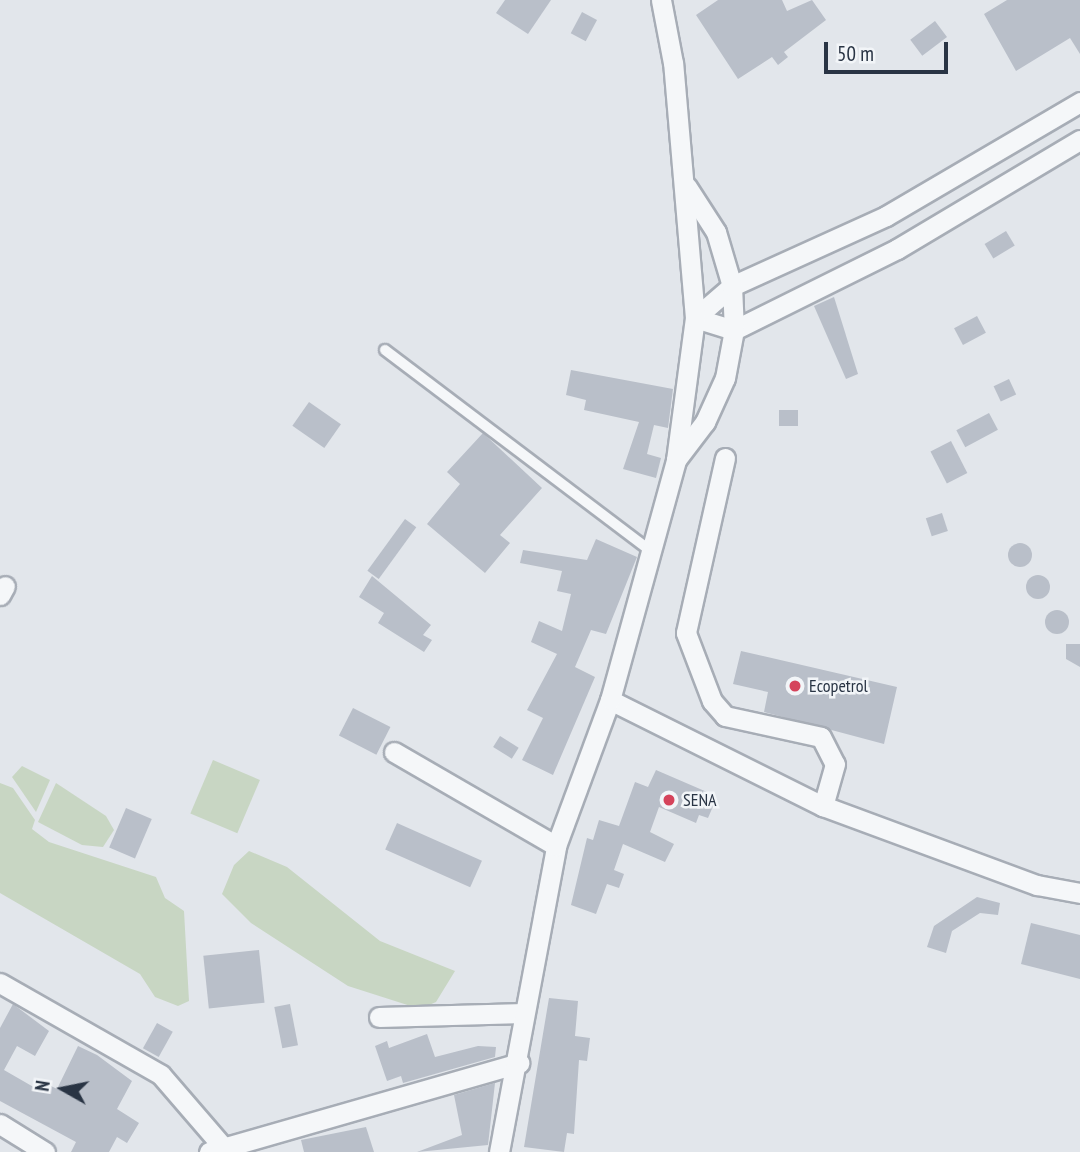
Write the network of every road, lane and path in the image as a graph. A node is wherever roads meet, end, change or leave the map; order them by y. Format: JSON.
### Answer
{"nodes":[{"id":1,"x":661,"y":0,"type":"edge"},
{"id":2,"x":1080,"y":102,"type":"edge"},
{"id":3,"x":1035,"y":133,"type":"junction"},
{"id":4,"x":1080,"y":140,"type":"edge"},
{"id":5,"x":1055,"y":158,"type":"junction"},
{"id":6,"x":686,"y":185,"type":"junction"},
{"id":7,"x":732,"y":286,"type":"junction"},
{"id":8,"x":695,"y":318,"type":"junction"},
{"id":9,"x":734,"y":330,"type":"junction"},
{"id":10,"x":385,"y":350,"type":"dead end"},
{"id":11,"x":725,"y":458,"type":"dead end"},
{"id":12,"x":676,"y":460,"type":"junction"},
{"id":13,"x":651,"y":551,"type":"junction"},
{"id":14,"x":610,"y":700,"type":"junction"},
{"id":15,"x":394,"y":752,"type":"dead end"},
{"id":16,"x":823,"y":806,"type":"junction"},
{"id":17,"x":556,"y":846,"type":"junction"},
{"id":18,"x":1080,"y":893,"type":"edge"},
{"id":19,"x":0,"y":983,"type":"edge"},
{"id":20,"x":524,"y":1013,"type":"junction"},
{"id":21,"x":379,"y":1017,"type":"dead end"},
{"id":22,"x":519,"y":1063,"type":"junction"},
{"id":23,"x":0,"y":1124,"type":"edge"},
{"id":24,"x":217,"y":1150,"type":"edge"},
{"id":25,"x":45,"y":1152,"type":"edge"},
{"id":26,"x":499,"y":1152,"type":"edge"}],
"edges":[{"from":1,"to":6,"type":"street"},
{"from":2,"to":3,"type":"street"},
{"from":3,"to":5,"type":"street"},
{"from":3,"to":7,"type":"street"},
{"from":4,"to":5,"type":"street"},
{"from":5,"to":9,"type":"street"},
{"from":6,"to":7,"type":"street"},
{"from":6,"to":8,"type":"street"},
{"from":7,"to":8,"type":"street"},
{"from":7,"to":9,"type":"street"},
{"from":8,"to":9,"type":"street"},
{"from":8,"to":12,"type":"street"},
{"from":9,"to":12,"type":"street"},
{"from":10,"to":13,"type":"lane"},
{"from":11,"to":16,"type":"street"},
{"from":12,"to":13,"type":"street"},
{"from":13,"to":14,"type":"street"},
{"from":14,"to":16,"type":"street"},
{"from":14,"to":17,"type":"street"},
{"from":15,"to":17,"type":"street"},
{"from":16,"to":18,"type":"street"},
{"from":17,"to":20,"type":"street"},
{"from":19,"to":24,"type":"street"},
{"from":20,"to":21,"type":"street"},
{"from":20,"to":22,"type":"street"},
{"from":22,"to":24,"type":"street"},
{"from":22,"to":26,"type":"street"},
{"from":23,"to":25,"type":"street"}]}
